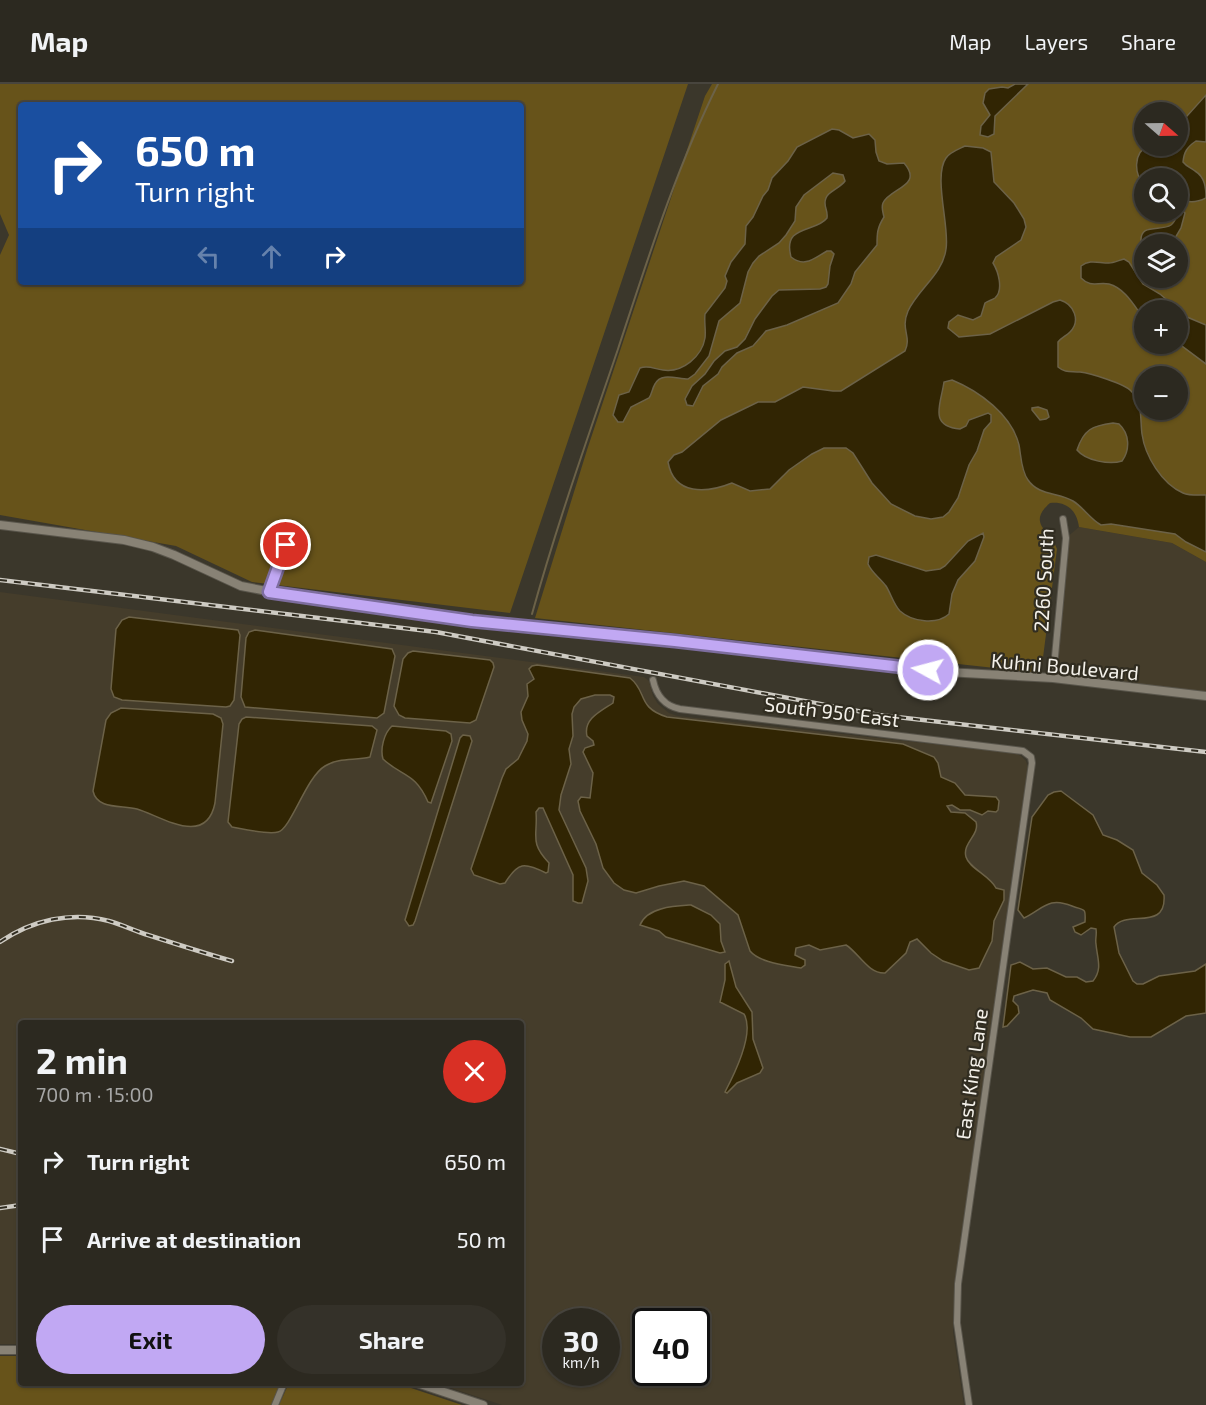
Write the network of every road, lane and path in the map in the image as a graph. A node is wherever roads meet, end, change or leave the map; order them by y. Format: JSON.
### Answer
{"nodes":[{"id":1,"x":1063,"y":519,"type":"dead end"},
{"id":2,"x":0,"y":525,"type":"edge"},
{"id":3,"x":286,"y":545,"type":"dead end"},
{"id":4,"x":269,"y":592,"type":"junction"},
{"id":5,"x":1053,"y":678,"type":"junction"},
{"id":6,"x":653,"y":680,"type":"dead end"},
{"id":7,"x":1206,"y":696,"type":"edge"},
{"id":8,"x":1023,"y":751,"type":"joint"},
{"id":9,"x":0,"y":1350,"type":"edge"},
{"id":10,"x":18,"y":1350,"type":"edge"},
{"id":11,"x":283,"y":1386,"type":"edge"},
{"id":12,"x":426,"y":1386,"type":"edge"},
{"id":13,"x":275,"y":1405,"type":"edge"},
{"id":14,"x":483,"y":1405,"type":"edge"},
{"id":15,"x":969,"y":1405,"type":"edge"}],
"edges":[{"from":1,"to":5,"type":"street","name":"2260 South"},
{"from":2,"to":4,"type":"street","name":"Kuhni Boulevard"},
{"from":3,"to":4,"type":"street"},
{"from":4,"to":5,"type":"street","name":"Kuhni Boulevard"},
{"from":5,"to":7,"type":"street","name":"Kuhni Boulevard"},
{"from":6,"to":8,"type":"street","name":"South 950 East"},
{"from":8,"to":15,"type":"street","name":"East King Lane"},
{"from":9,"to":10,"type":"street"},
{"from":11,"to":13,"type":"street"},
{"from":12,"to":14,"type":"street"}]}
